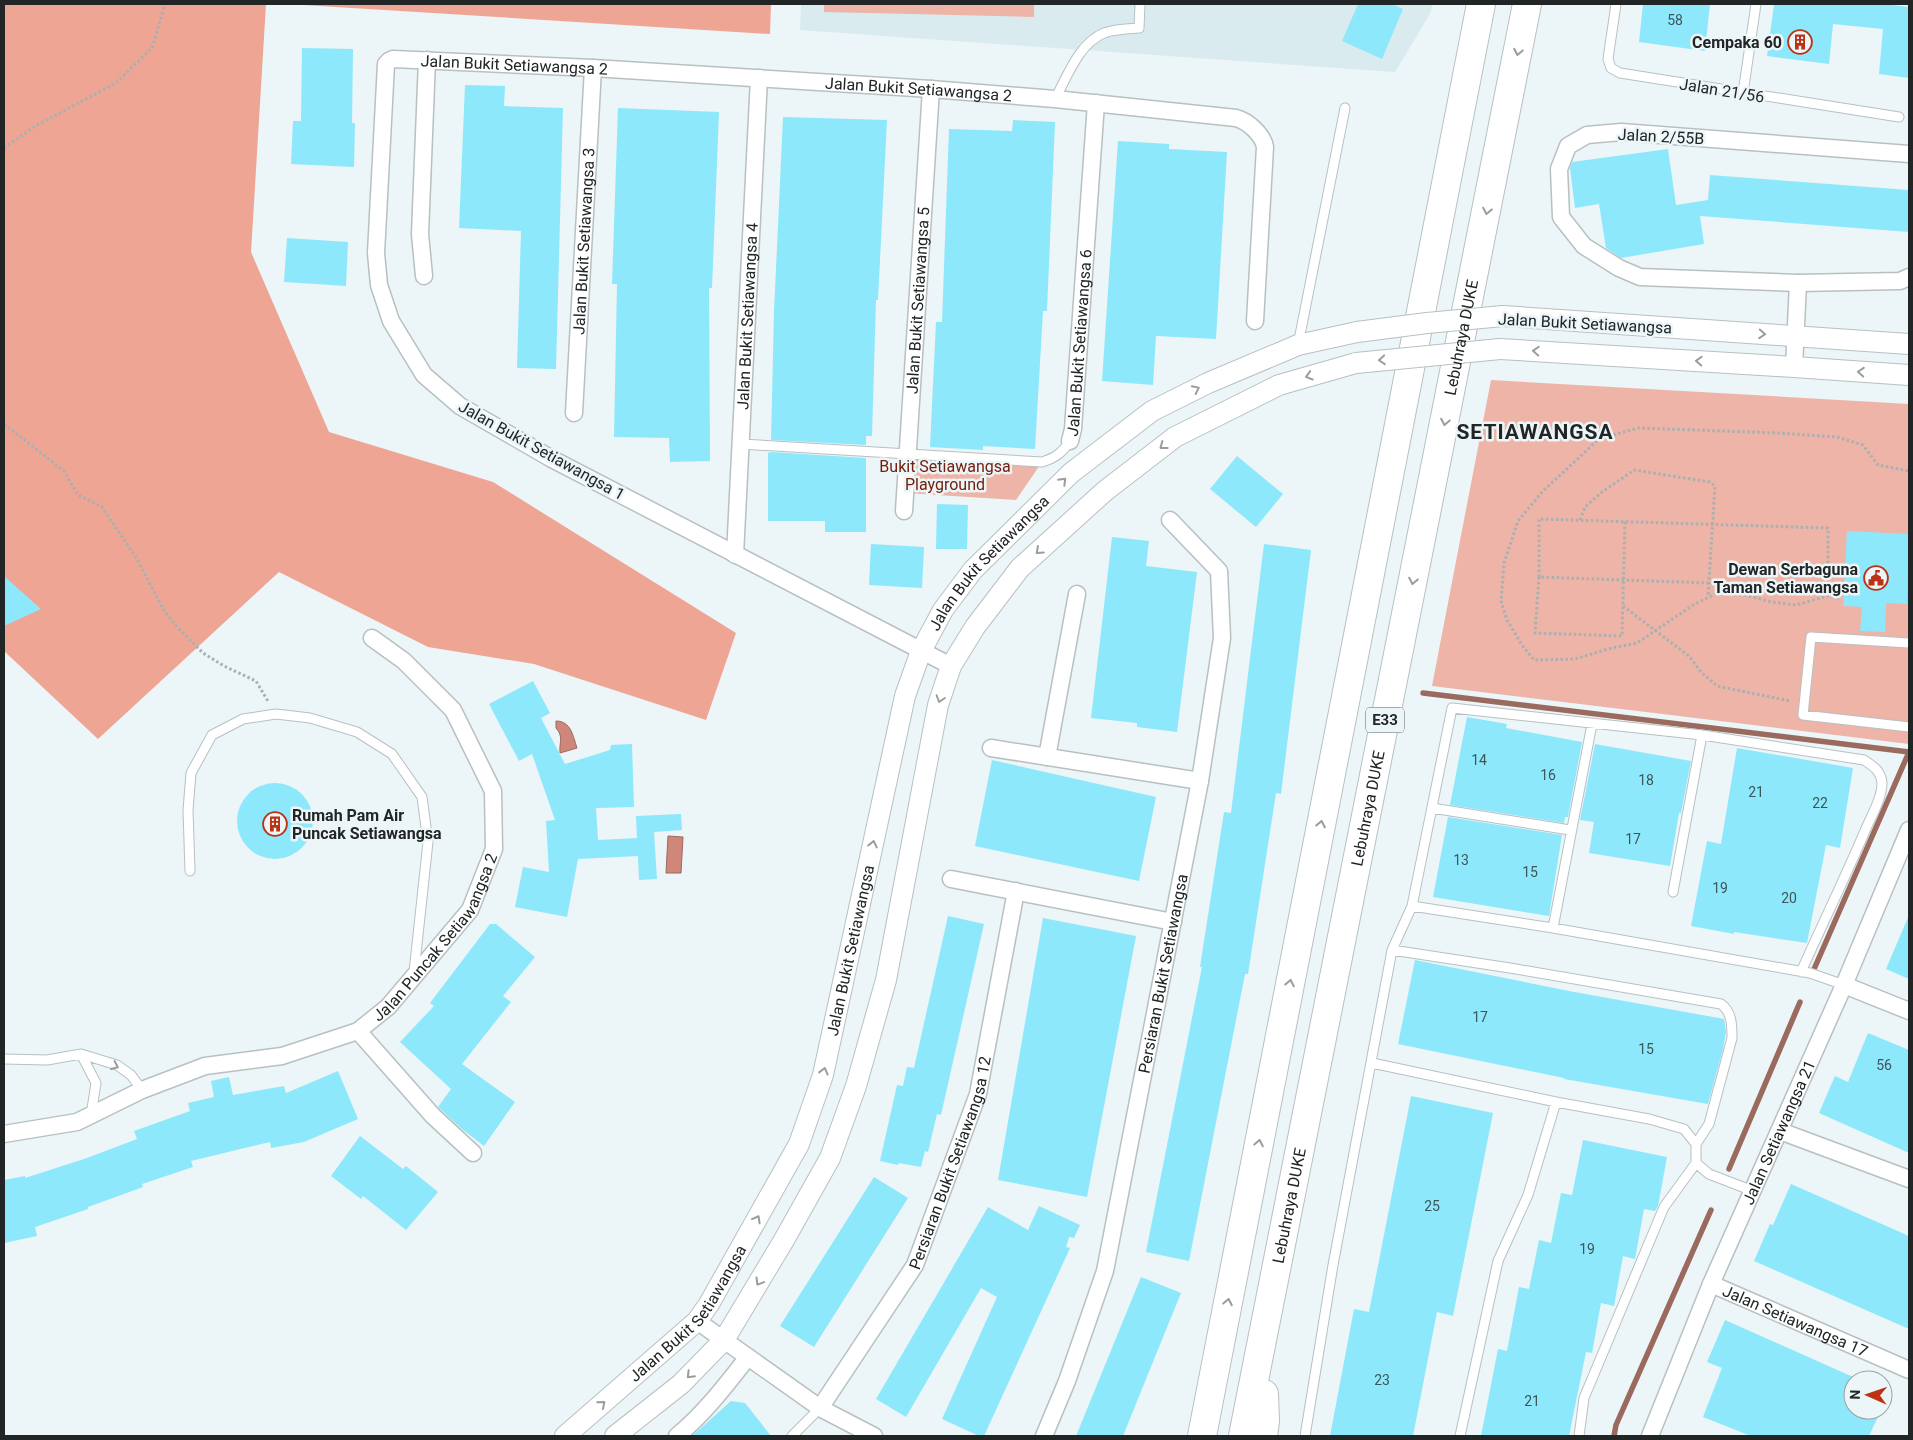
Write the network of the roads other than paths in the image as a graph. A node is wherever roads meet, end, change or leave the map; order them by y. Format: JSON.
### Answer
{"nodes":[{"id":1,"x":1140,"y":4,"type":"edge"},
{"id":2,"x":1481,"y":4,"type":"edge"},
{"id":3,"x":1527,"y":4,"type":"edge"},
{"id":4,"x":1616,"y":4,"type":"edge"},
{"id":5,"x":1756,"y":4,"type":"edge"},
{"id":6,"x":427,"y":60,"type":"junction"},
{"id":7,"x":386,"y":64,"type":"joint"},
{"id":8,"x":594,"y":68,"type":"junction"},
{"id":9,"x":759,"y":78,"type":"junction"},
{"id":10,"x":931,"y":89,"type":"junction"},
{"id":11,"x":1743,"y":93,"type":"junction"},
{"id":12,"x":1055,"y":99,"type":"junction"},
{"id":13,"x":1096,"y":103,"type":"junction"},
{"id":14,"x":1345,"y":108,"type":"dead end"},
{"id":15,"x":1899,"y":117,"type":"dead end"},
{"id":16,"x":1909,"y":154,"type":"edge"},
{"id":17,"x":424,"y":276,"type":"dead end"},
{"id":18,"x":1909,"y":277,"type":"edge"},
{"id":19,"x":1798,"y":283,"type":"junction"},
{"id":20,"x":1255,"y":321,"type":"dead end"},
{"id":21,"x":1796,"y":336,"type":"junction"},
{"id":22,"x":1909,"y":344,"type":"edge"},
{"id":23,"x":1298,"y":345,"type":"junction"},
{"id":24,"x":1794,"y":366,"type":"junction"},
{"id":25,"x":1909,"y":376,"type":"edge"},
{"id":26,"x":574,"y":413,"type":"dead end"},
{"id":27,"x":1070,"y":441,"type":"joint"},
{"id":28,"x":740,"y":444,"type":"junction"},
{"id":29,"x":908,"y":453,"type":"junction"},
{"id":30,"x":904,"y":511,"type":"dead end"},
{"id":31,"x":1170,"y":520,"type":"dead end"},
{"id":32,"x":735,"y":555,"type":"junction"},
{"id":33,"x":1077,"y":594,"type":"dead end"},
{"id":34,"x":372,"y":638,"type":"dead end"},
{"id":35,"x":1909,"y":643,"type":"edge"},
{"id":36,"x":921,"y":651,"type":"junction"},
{"id":37,"x":951,"y":666,"type":"junction"},
{"id":38,"x":1592,"y":724,"type":"junction"},
{"id":39,"x":1909,"y":726,"type":"edge"},
{"id":40,"x":1702,"y":735,"type":"junction"},
{"id":41,"x":991,"y":748,"type":"dead end"},
{"id":42,"x":1048,"y":757,"type":"junction"},
{"id":43,"x":1200,"y":781,"type":"junction"},
{"id":44,"x":1432,"y":808,"type":"junction"},
{"id":45,"x":1570,"y":830,"type":"junction"},
{"id":46,"x":1909,"y":833,"type":"edge"},
{"id":47,"x":190,"y":871,"type":"dead end"},
{"id":48,"x":952,"y":879,"type":"dead end"},
{"id":49,"x":1016,"y":891,"type":"junction"},
{"id":50,"x":1673,"y":892,"type":"dead end"},
{"id":51,"x":1412,"y":906,"type":"junction"},
{"id":52,"x":1173,"y":922,"type":"junction"},
{"id":53,"x":1552,"y":928,"type":"junction"},
{"id":54,"x":1392,"y":950,"type":"junction"},
{"id":55,"x":1806,"y":973,"type":"junction"},
{"id":56,"x":413,"y":978,"type":"junction"},
{"id":57,"x":1844,"y":985,"type":"junction"},
{"id":58,"x":1909,"y":1011,"type":"edge"},
{"id":59,"x":358,"y":1031,"type":"junction"},
{"id":60,"x":81,"y":1054,"type":"junction"},
{"id":61,"x":4,"y":1059,"type":"edge"},
{"id":62,"x":1372,"y":1062,"type":"junction"},
{"id":63,"x":142,"y":1090,"type":"junction"},
{"id":64,"x":1556,"y":1102,"type":"junction"},
{"id":65,"x":91,"y":1115,"type":"junction"},
{"id":66,"x":1780,"y":1131,"type":"junction"},
{"id":67,"x":4,"y":1134,"type":"edge"},
{"id":68,"x":1696,"y":1144,"type":"junction"},
{"id":69,"x":473,"y":1153,"type":"dead end"},
{"id":70,"x":1696,"y":1162,"type":"junction"},
{"id":71,"x":1909,"y":1179,"type":"edge"},
{"id":72,"x":1753,"y":1191,"type":"junction"},
{"id":73,"x":1711,"y":1284,"type":"junction"},
{"id":74,"x":697,"y":1321,"type":"junction"},
{"id":75,"x":1221,"y":1335,"type":"junction"},
{"id":76,"x":1262,"y":1337,"type":"junction"},
{"id":77,"x":724,"y":1340,"type":"junction"},
{"id":78,"x":748,"y":1357,"type":"junction"},
{"id":79,"x":1909,"y":1370,"type":"edge"},
{"id":80,"x":820,"y":1408,"type":"junction"},
{"id":81,"x":565,"y":1436,"type":"edge"},
{"id":82,"x":615,"y":1436,"type":"edge"},
{"id":83,"x":677,"y":1436,"type":"edge"},
{"id":84,"x":792,"y":1436,"type":"edge"},
{"id":85,"x":874,"y":1436,"type":"edge"},
{"id":86,"x":1044,"y":1436,"type":"edge"},
{"id":87,"x":1195,"y":1436,"type":"edge"},
{"id":88,"x":1202,"y":1436,"type":"edge"},
{"id":89,"x":1243,"y":1436,"type":"edge"},
{"id":90,"x":1263,"y":1436,"type":"edge"},
{"id":91,"x":1305,"y":1436,"type":"edge"},
{"id":92,"x":1460,"y":1436,"type":"edge"},
{"id":93,"x":1579,"y":1436,"type":"edge"},
{"id":94,"x":1650,"y":1436,"type":"edge"}],
"edges":[{"from":1,"to":12,"type":"lane"},
{"from":75,"to":2,"type":"highway","number":"E33","one_way":true},
{"from":3,"to":76,"type":"highway","name":"Lebuhraya DUKE","number":"E33","one_way":true},
{"from":4,"to":11,"type":"lane","name":"Jalan 21/56"},
{"from":5,"to":11,"type":"lane"},
{"from":6,"to":7,"type":"street","name":"Jalan Bukit Setiawangsa 2"},
{"from":6,"to":8,"type":"street","name":"Jalan Bukit Setiawangsa 2"},
{"from":6,"to":17,"type":"street"},
{"from":7,"to":32,"type":"street","name":"Jalan Bukit Setiawangsa 1"},
{"from":8,"to":9,"type":"street","name":"Jalan Bukit Setiawangsa 2"},
{"from":8,"to":26,"type":"street","name":"Jalan Bukit Setiawangsa 3"},
{"from":9,"to":10,"type":"street","name":"Jalan Bukit Setiawangsa 2"},
{"from":9,"to":28,"type":"street","name":"Jalan Bukit Setiawangsa 4"},
{"from":10,"to":12,"type":"street","name":"Jalan Bukit Setiawangsa 2"},
{"from":10,"to":29,"type":"street","name":"Jalan Bukit Setiawangsa 5"},
{"from":11,"to":15,"type":"lane","name":"Jalan 21/56"},
{"from":12,"to":13,"type":"street","name":"Jalan Bukit Setiawangsa 2"},
{"from":13,"to":20,"type":"street","name":"Jalan Bukit Setiawangsa 2"},
{"from":13,"to":27,"type":"street","name":"Jalan Bukit Setiawangsa 6"},
{"from":14,"to":23,"type":"lane"},
{"from":16,"to":19,"type":"street","name":"Jalan 2/55B"},
{"from":18,"to":19,"type":"street","name":"Jalan 2/55B"},
{"from":19,"to":21,"type":"street"},
{"from":21,"to":22,"type":"street","name":"Jalan Bukit Setiawangsa"},
{"from":23,"to":21,"type":"street","name":"Jalan Bukit Setiawangsa","one_way":true,"bridge":true},
{"from":21,"to":24,"type":"street"},
{"from":36,"to":23,"type":"street","name":"Jalan Bukit Setiawangsa","one_way":true},
{"from":25,"to":24,"type":"street","name":"Jalan Bukit Setiawangsa","one_way":true},
{"from":24,"to":37,"type":"street","name":"Jalan Bukit Setiawangsa","one_way":true,"bridge":true},
{"from":27,"to":29,"type":"lane","name":"Jalan Bukit Setiawangsa 6"},
{"from":28,"to":29,"type":"lane","name":"Jalan Bukit Setiawangsa 6"},
{"from":28,"to":32,"type":"street","name":"Jalan Bukit Setiawangsa 4"},
{"from":29,"to":30,"type":"street","name":"Jalan Bukit Setiawangsa 5"},
{"from":31,"to":43,"type":"street","name":"Persiaran Bukit Setiawangsa"},
{"from":32,"to":36,"type":"street","name":"Jalan Bukit Setiawangsa 1"},
{"from":33,"to":42,"type":"street"},
{"from":34,"to":56,"type":"street","name":"Jalan Puncak Setiawangsa 2"},
{"from":35,"to":39,"type":"lane"},
{"from":36,"to":37,"type":"street","name":"Jalan Bukit Setiawangsa 1"},
{"from":74,"to":36,"type":"street","name":"Jalan Bukit Setiawangsa","one_way":true},
{"from":37,"to":77,"type":"street","name":"Jalan Bukit Setiawangsa","one_way":true},
{"from":38,"to":40,"type":"lane"},
{"from":38,"to":44,"type":"lane"},
{"from":38,"to":45,"type":"lane"},
{"from":40,"to":50,"type":"lane"},
{"from":40,"to":55,"type":"lane"},
{"from":41,"to":42,"type":"street"},
{"from":42,"to":43,"type":"street"},
{"from":43,"to":52,"type":"street","name":"Persiaran Bukit Setiawangsa"},
{"from":44,"to":45,"type":"lane"},
{"from":44,"to":51,"type":"lane"},
{"from":45,"to":53,"type":"lane"},
{"from":46,"to":57,"type":"street","name":"Jalan Setiawangsa 21"},
{"from":47,"to":56,"type":"lane"},
{"from":48,"to":49,"type":"street"},
{"from":49,"to":52,"type":"street"},
{"from":49,"to":80,"type":"street","name":"Persiaran Bukit Setiawangsa 12"},
{"from":51,"to":53,"type":"lane"},
{"from":51,"to":54,"type":"lane"},
{"from":52,"to":86,"type":"street","name":"Persiaran Bukit Setiawangsa"},
{"from":53,"to":55,"type":"lane"},
{"from":54,"to":62,"type":"lane"},
{"from":54,"to":68,"type":"lane"},
{"from":55,"to":57,"type":"lane"},
{"from":56,"to":59,"type":"street","name":"Jalan Puncak Setiawangsa 2"},
{"from":57,"to":58,"type":"street"},
{"from":57,"to":66,"type":"street","name":"Jalan Setiawangsa 21"},
{"from":59,"to":63,"type":"street","name":"Jalan Puncak Setiawangsa 2"},
{"from":59,"to":69,"type":"street","name":"Jalan Puncak Setiawangsa 2"},
{"from":60,"to":61,"type":"lane"},
{"from":60,"to":63,"type":"lane","one_way":true},
{"from":60,"to":65,"type":"lane"},
{"from":62,"to":64,"type":"lane"},
{"from":62,"to":91,"type":"lane"},
{"from":63,"to":65,"type":"street","name":"Jalan Puncak Setiawangsa 2"},
{"from":64,"to":68,"type":"lane"},
{"from":64,"to":92,"type":"lane"},
{"from":65,"to":67,"type":"street","name":"Jalan Puncak Setiawangsa 2"},
{"from":66,"to":71,"type":"street"},
{"from":66,"to":72,"type":"street","name":"Jalan Setiawangsa 21"},
{"from":68,"to":70,"type":"lane"},
{"from":70,"to":72,"type":"lane"},
{"from":70,"to":93,"type":"lane"},
{"from":72,"to":73,"type":"street","name":"Jalan Setiawangsa 21"},
{"from":73,"to":79,"type":"street","name":"Jalan Setiawangsa 17"},
{"from":73,"to":94,"type":"street","name":"Jalan Setiawangsa 21"},
{"from":74,"to":77,"type":"street"},
{"from":81,"to":74,"type":"street","name":"Jalan Bukit Setiawangsa","one_way":true},
{"from":75,"to":87,"type":"highway"},
{"from":75,"to":88,"type":"highway","number":"E33"},
{"from":76,"to":89,"type":"highway","name":"Lebuhraya DUKE","number":"E33"},
{"from":76,"to":90,"type":"highway"},
{"from":77,"to":78,"type":"street"},
{"from":77,"to":82,"type":"street","name":"Jalan Bukit Setiawangsa","one_way":true},
{"from":78,"to":80,"type":"street"},
{"from":78,"to":83,"type":"street"},
{"from":80,"to":84,"type":"lane"},
{"from":80,"to":85,"type":"street"}]}
